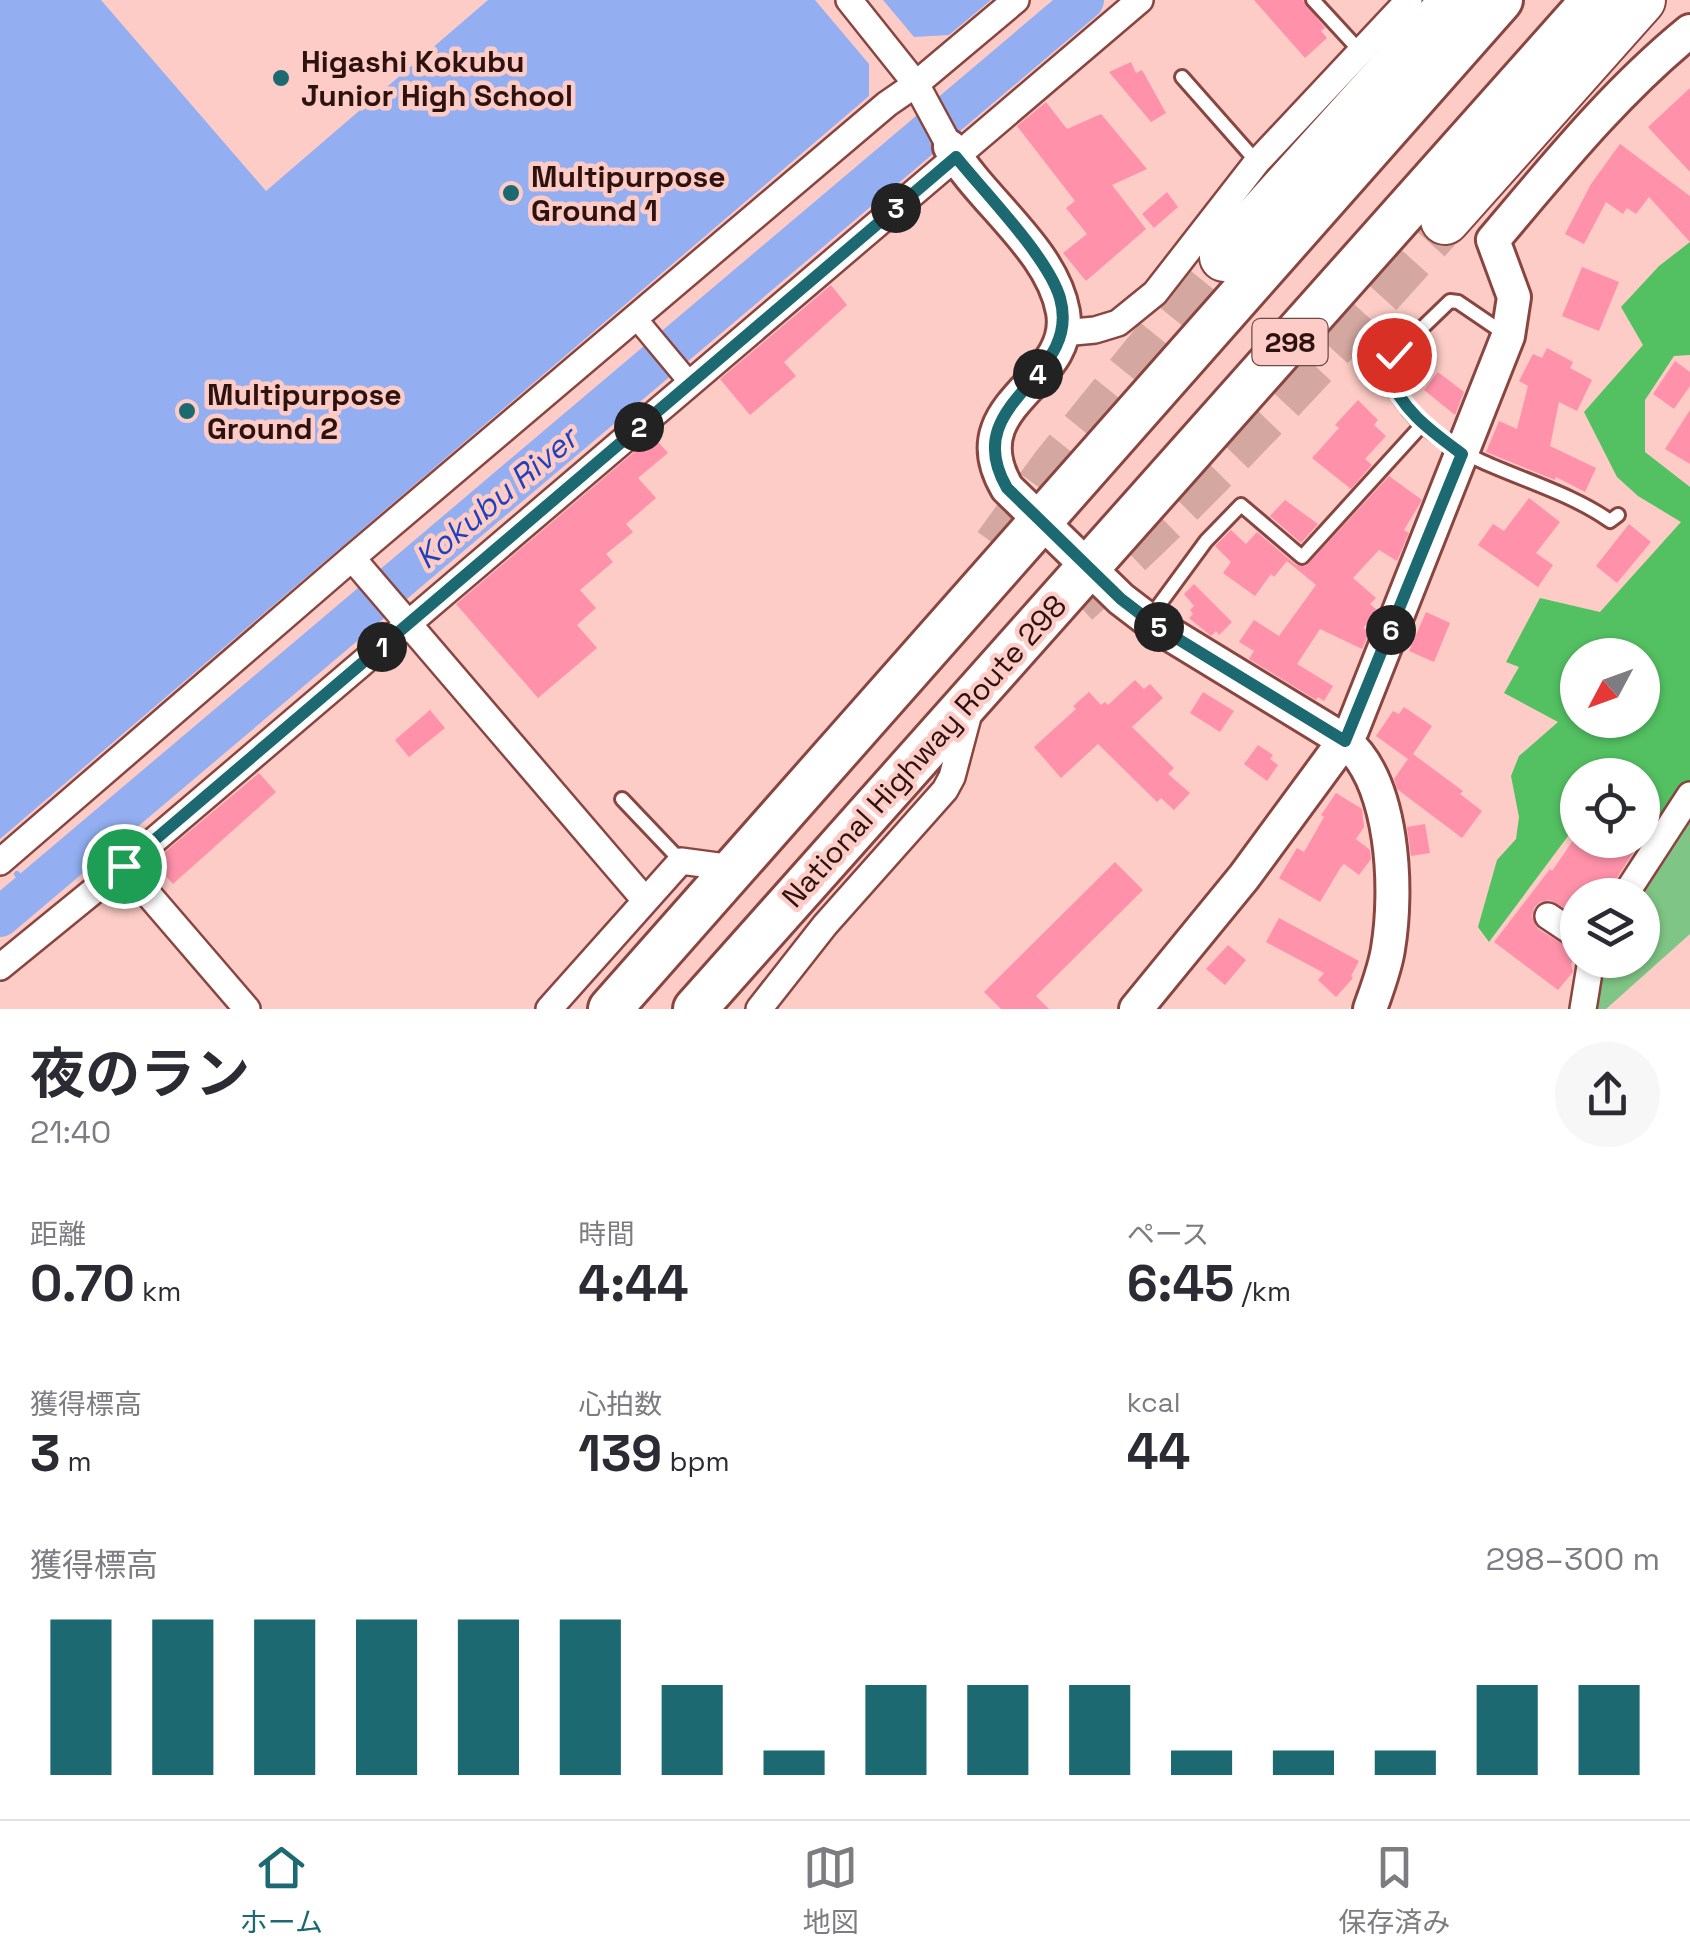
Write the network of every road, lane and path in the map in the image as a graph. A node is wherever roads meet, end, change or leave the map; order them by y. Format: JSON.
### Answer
{"nodes":[{"id":1,"x":849,"y":0,"type":"edge"},
{"id":2,"x":1016,"y":0,"type":"edge"},
{"id":3,"x":1140,"y":0,"type":"edge"},
{"id":4,"x":1313,"y":0,"type":"edge"},
{"id":5,"x":1456,"y":0,"type":"edge"},
{"id":6,"x":1501,"y":0,"type":"edge"},
{"id":7,"x":1592,"y":0,"type":"edge"},
{"id":8,"x":1641,"y":0,"type":"edge"},
{"id":9,"x":1406,"y":1,"type":"edge"},
{"id":10,"x":1690,"y":32,"type":"edge"},
{"id":11,"x":1360,"y":51,"type":"junction"},
{"id":12,"x":1182,"y":77,"type":"dead end"},
{"id":13,"x":920,"y":93,"type":"junction"},
{"id":14,"x":953,"y":152,"type":"junction"},
{"id":15,"x":1257,"y":162,"type":"junction"},
{"id":16,"x":1445,"y":220,"type":"tunnel mouth"},
{"id":17,"x":1224,"y":257,"type":"tunnel mouth"},
{"id":18,"x":642,"y":325,"type":"junction"},
{"id":19,"x":1063,"y":333,"type":"junction"},
{"id":20,"x":1508,"y":336,"type":"junction"},
{"id":21,"x":687,"y":380,"type":"junction"},
{"id":22,"x":1422,"y":425,"type":"junction"},
{"id":23,"x":1462,"y":454,"type":"junction"},
{"id":24,"x":1618,"y":515,"type":"dead end"},
{"id":25,"x":1038,"y":521,"type":"junction"},
{"id":26,"x":358,"y":565,"type":"junction"},
{"id":27,"x":1087,"y":567,"type":"junction"},
{"id":28,"x":1159,"y":604,"type":"dead end"},
{"id":29,"x":406,"y":623,"type":"junction"},
{"id":30,"x":984,"y":681,"type":"junction"},
{"id":31,"x":1345,"y":741,"type":"junction"},
{"id":32,"x":1690,"y":796,"type":"edge"},
{"id":33,"x":622,"y":799,"type":"dead end"},
{"id":34,"x":680,"y":860,"type":"junction"},
{"id":35,"x":0,"y":862,"type":"edge"},
{"id":36,"x":124,"y":866,"type":"junction"},
{"id":37,"x":733,"y":868,"type":"junction"},
{"id":38,"x":1636,"y":878,"type":"edge"},
{"id":39,"x":646,"y":900,"type":"junction"},
{"id":40,"x":1548,"y":916,"type":"dead end"},
{"id":41,"x":1560,"y":924,"type":"edge"},
{"id":42,"x":0,"y":967,"type":"edge"},
{"id":43,"x":1588,"y":978,"type":"edge"},
{"id":44,"x":247,"y":1009,"type":"edge"},
{"id":45,"x":548,"y":1009,"type":"edge"},
{"id":46,"x":610,"y":1009,"type":"edge"},
{"id":47,"x":695,"y":1009,"type":"edge"},
{"id":48,"x":759,"y":1009,"type":"edge"},
{"id":49,"x":1136,"y":1009,"type":"edge"},
{"id":50,"x":1370,"y":1009,"type":"edge"},
{"id":51,"x":1582,"y":1009,"type":"edge"}],
"edges":[{"from":1,"to":13,"type":"street"},
{"from":2,"to":13,"type":"street"},
{"from":3,"to":14,"type":"street"},
{"from":4,"to":11,"type":"lane"},
{"from":5,"to":17,"type":"highway"},
{"from":6,"to":25,"type":"highway","number":"298"},
{"from":7,"to":27,"type":"highway","name":"National Highway Route 298","number":"298"},
{"from":8,"to":16,"type":"highway"},
{"from":9,"to":11,"type":"street"},
{"from":10,"to":20,"type":"street"},
{"from":11,"to":15,"type":"street"},
{"from":12,"to":15,"type":"lane"},
{"from":13,"to":14,"type":"street"},
{"from":13,"to":18,"type":"street"},
{"from":14,"to":19,"type":"street"},
{"from":14,"to":21,"type":"street"},
{"from":15,"to":19,"type":"street"},
{"from":18,"to":21,"type":"street"},
{"from":18,"to":26,"type":"street"},
{"from":19,"to":25,"type":"street"},
{"from":20,"to":22,"type":"lane"},
{"from":20,"to":23,"type":"street"},
{"from":21,"to":29,"type":"street"},
{"from":22,"to":23,"type":"lane"},
{"from":22,"to":28,"type":"lane"},
{"from":23,"to":24,"type":"lane"},
{"from":23,"to":31,"type":"street"},
{"from":25,"to":27,"type":"street"},
{"from":25,"to":37,"type":"highway","number":"298"},
{"from":26,"to":29,"type":"street"},
{"from":26,"to":35,"type":"street"},
{"from":27,"to":30,"type":"highway","name":"National Highway Route 298","number":"298"},
{"from":27,"to":31,"type":"street"},
{"from":29,"to":36,"type":"street"},
{"from":29,"to":39,"type":"street"},
{"from":30,"to":47,"type":"highway","name":"National Highway Route 298","number":"298"},
{"from":30,"to":48,"type":"street"},
{"from":31,"to":49,"type":"street"},
{"from":31,"to":50,"type":"street"},
{"from":32,"to":38,"type":"street"},
{"from":33,"to":34,"type":"lane"},
{"from":34,"to":37,"type":"street"},
{"from":34,"to":39,"type":"street"},
{"from":36,"to":42,"type":"street"},
{"from":36,"to":44,"type":"street"},
{"from":37,"to":46,"type":"highway","number":"298"},
{"from":39,"to":45,"type":"street"},
{"from":40,"to":41,"type":"street"},
{"from":43,"to":51,"type":"street"}]}
